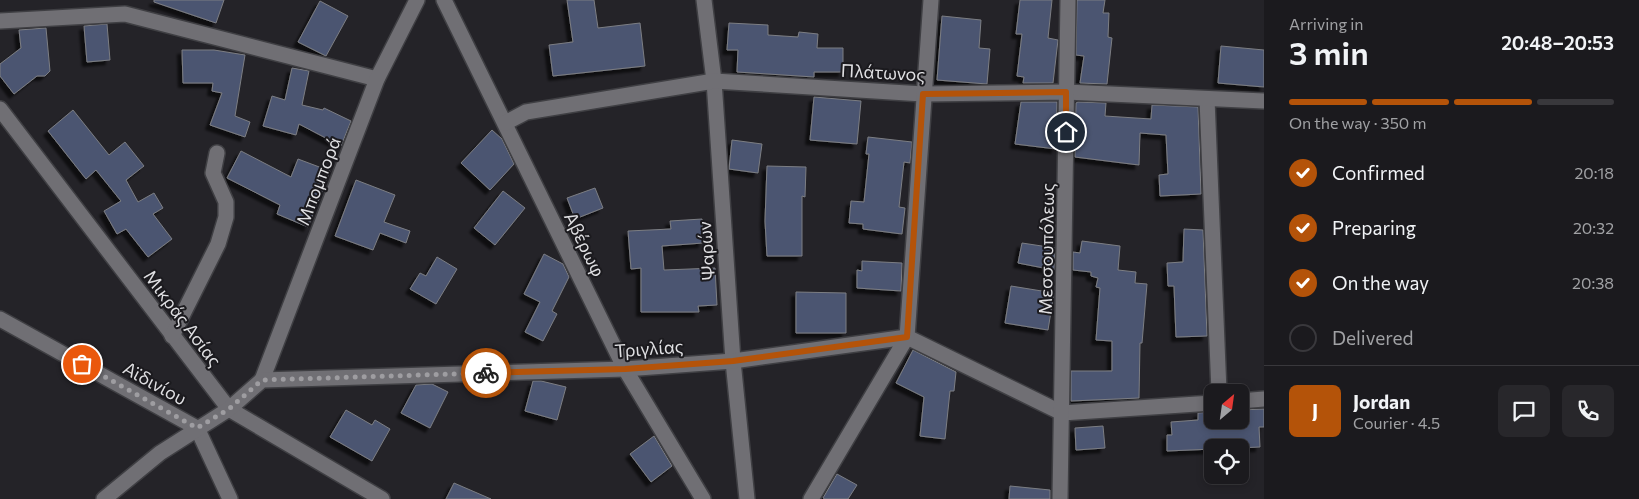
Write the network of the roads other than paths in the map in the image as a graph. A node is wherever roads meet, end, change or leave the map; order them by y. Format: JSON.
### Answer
{"nodes":[{"id":1,"x":417,"y":0,"type":"edge"},
{"id":2,"x":444,"y":0,"type":"edge"},
{"id":3,"x":704,"y":0,"type":"edge"},
{"id":4,"x":931,"y":0,"type":"edge"},
{"id":5,"x":1068,"y":0,"type":"edge"},
{"id":6,"x":0,"y":21,"type":"edge"},
{"id":7,"x":377,"y":79,"type":"junction"},
{"id":8,"x":714,"y":81,"type":"junction"},
{"id":9,"x":1066,"y":92,"type":"junction"},
{"id":10,"x":923,"y":94,"type":"junction"},
{"id":11,"x":1207,"y":99,"type":"junction"},
{"id":12,"x":1264,"y":101,"type":"edge"},
{"id":13,"x":0,"y":109,"type":"edge"},
{"id":14,"x":505,"y":123,"type":"junction"},
{"id":15,"x":217,"y":153,"type":"dead end"},
{"id":16,"x":0,"y":319,"type":"edge"},
{"id":17,"x":172,"y":336,"type":"junction"},
{"id":18,"x":907,"y":337,"type":"junction"},
{"id":19,"x":733,"y":361,"type":"junction"},
{"id":20,"x":625,"y":369,"type":"junction"},
{"id":21,"x":262,"y":380,"type":"junction"},
{"id":22,"x":1219,"y":384,"type":"edge"},
{"id":23,"x":1264,"y":399,"type":"edge"},
{"id":24,"x":1249,"y":400,"type":"edge"},
{"id":25,"x":1204,"y":404,"type":"edge"},
{"id":26,"x":229,"y":409,"type":"junction"},
{"id":27,"x":1062,"y":414,"type":"junction"},
{"id":28,"x":197,"y":428,"type":"junction"},
{"id":29,"x":104,"y":499,"type":"edge"},
{"id":30,"x":230,"y":499,"type":"edge"},
{"id":31,"x":382,"y":499,"type":"edge"},
{"id":32,"x":703,"y":499,"type":"edge"},
{"id":33,"x":746,"y":499,"type":"edge"},
{"id":34,"x":811,"y":499,"type":"edge"},
{"id":35,"x":1060,"y":499,"type":"edge"}],
"edges":[{"from":1,"to":7,"type":"street","name":"Μπομπορά"},
{"from":2,"to":14,"type":"street","name":"Αβέρωφ"},
{"from":3,"to":8,"type":"street","name":"Ψαρών"},
{"from":4,"to":10,"type":"street"},
{"from":5,"to":9,"type":"street","name":"Μεσσουπόλεως"},
{"from":6,"to":7,"type":"street"},
{"from":7,"to":21,"type":"street","name":"Μπομπορά"},
{"from":8,"to":10,"type":"street","name":"Πλάτωνος"},
{"from":8,"to":14,"type":"street","name":"Πλάτωνος"},
{"from":8,"to":19,"type":"street","name":"Ψαρών"},
{"from":9,"to":10,"type":"street","name":"Πλάτωνος"},
{"from":9,"to":11,"type":"street","name":"Πλάτωνος"},
{"from":9,"to":27,"type":"street","name":"Μεσσουπόλεως"},
{"from":10,"to":18,"type":"street"},
{"from":11,"to":12,"type":"street","name":"Πλάτωνος"},
{"from":11,"to":22,"type":"street"},
{"from":13,"to":17,"type":"street","name":"Μικράς Ασίας"},
{"from":14,"to":20,"type":"street","name":"Αβέρωφ"},
{"from":15,"to":17,"type":"street"},
{"from":16,"to":28,"type":"street","name":"Αϊδινίου"},
{"from":17,"to":26,"type":"street","name":"Μικράς Ασίας"},
{"from":18,"to":19,"type":"street","name":"Τριγλίας"},
{"from":18,"to":27,"type":"street"},
{"from":18,"to":34,"type":"street"},
{"from":19,"to":20,"type":"street","name":"Τριγλίας"},
{"from":19,"to":33,"type":"street","name":"Ψαρών"},
{"from":20,"to":21,"type":"street","name":"Τριγλίας"},
{"from":20,"to":32,"type":"street","name":"Αβέρωφ"},
{"from":21,"to":26,"type":"street"},
{"from":23,"to":24,"type":"street"},
{"from":25,"to":27,"type":"street"},
{"from":26,"to":28,"type":"street"},
{"from":26,"to":31,"type":"street","name":"Μικράς Ασίας"},
{"from":27,"to":35,"type":"street","name":"Μεσσουπόλεως"},
{"from":28,"to":29,"type":"street"},
{"from":28,"to":30,"type":"street","name":"Αϊδινίου"}]}
